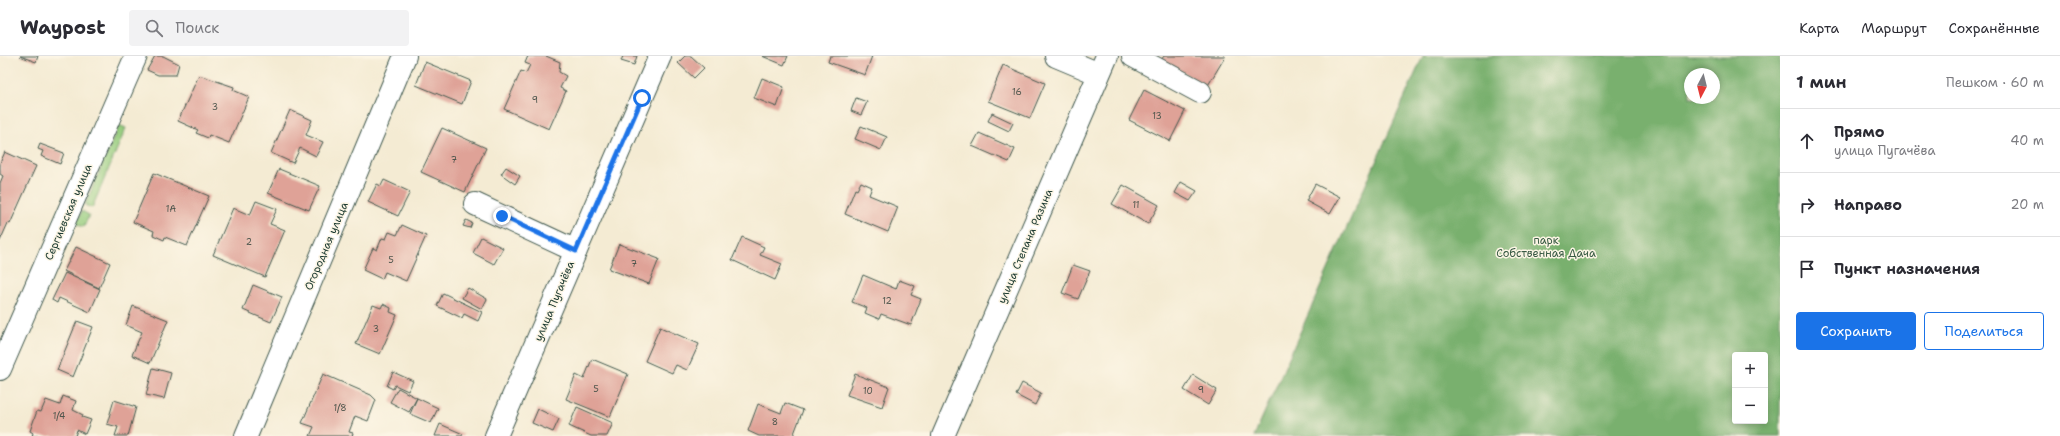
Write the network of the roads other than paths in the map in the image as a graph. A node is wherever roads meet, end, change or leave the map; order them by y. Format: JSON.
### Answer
{"nodes":[{"id":1,"x":136,"y":56,"type":"edge"},
{"id":2,"x":405,"y":56,"type":"edge"},
{"id":3,"x":660,"y":56,"type":"edge"},
{"id":4,"x":1056,"y":56,"type":"edge"},
{"id":5,"x":1133,"y":56,"type":"edge"},
{"id":6,"x":1103,"y":65,"type":"edge"},
{"id":7,"x":1200,"y":92,"type":"dead end"},
{"id":8,"x":475,"y":204,"type":"dead end"},
{"id":9,"x":576,"y":251,"type":"junction"},
{"id":10,"x":0,"y":369,"type":"edge"},
{"id":11,"x":246,"y":436,"type":"edge"},
{"id":12,"x":496,"y":436,"type":"edge"},
{"id":13,"x":943,"y":436,"type":"edge"}],
"edges":[{"from":1,"to":10,"type":"street","name":"Сергиевская улица"},
{"from":2,"to":11,"type":"street","name":"Огородная улица"},
{"from":3,"to":9,"type":"street","name":"улица Пугачёва"},
{"from":4,"to":6,"type":"street"},
{"from":5,"to":7,"type":"street"},
{"from":6,"to":13,"type":"street","name":"улица Степана Разина"},
{"from":8,"to":9,"type":"street"},
{"from":9,"to":12,"type":"street","name":"улица Пугачёва"}]}
